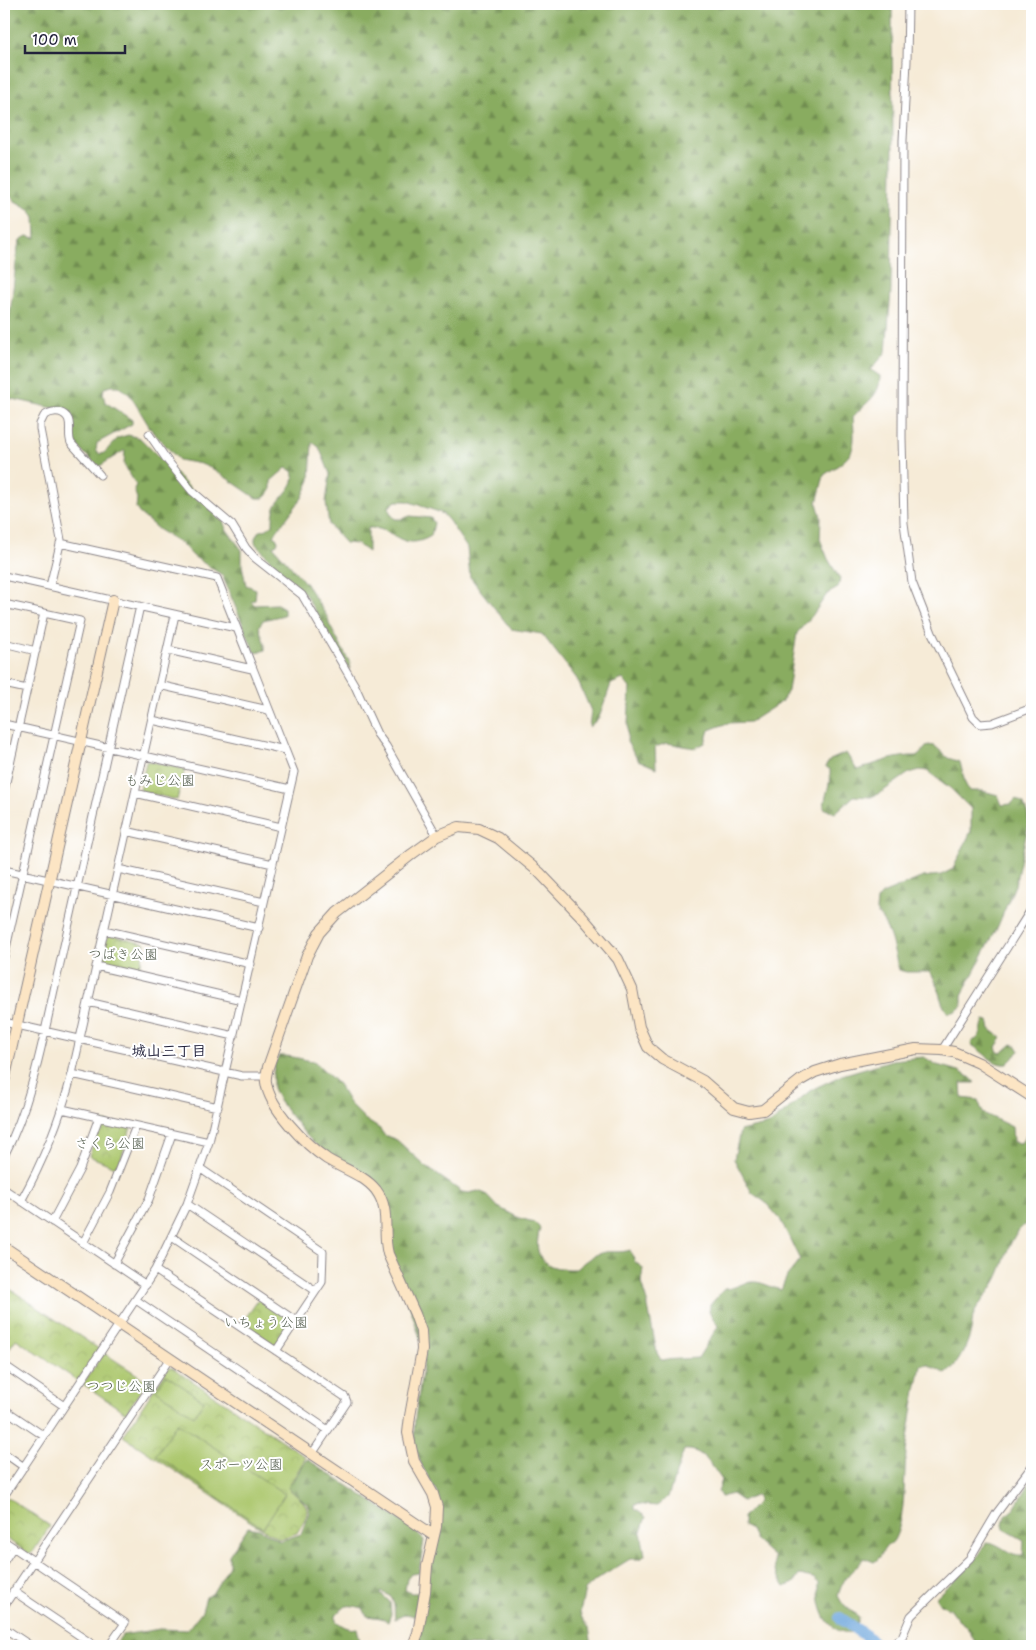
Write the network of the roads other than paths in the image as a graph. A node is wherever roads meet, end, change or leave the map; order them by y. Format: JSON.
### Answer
{"nodes":[{"id":1,"x":908,"y":4,"type":"edge"},
{"id":2,"x":149,"y":434,"type":"dead end"},
{"id":3,"x":100,"y":475,"type":"dead end"},
{"id":4,"x":60,"y":543,"type":"junction"},
{"id":5,"x":4,"y":576,"type":"edge"},
{"id":6,"x":50,"y":586,"type":"junction"},
{"id":7,"x":113,"y":600,"type":"junction"},
{"id":8,"x":4,"y":604,"type":"edge"},
{"id":9,"x":140,"y":606,"type":"junction"},
{"id":10,"x":44,"y":613,"type":"junction"},
{"id":11,"x":175,"y":614,"type":"junction"},
{"id":12,"x":236,"y":628,"type":"junction"},
{"id":13,"x":4,"y":644,"type":"edge"},
{"id":14,"x":168,"y":650,"type":"junction"},
{"id":15,"x":36,"y":651,"type":"junction"},
{"id":16,"x":252,"y":669,"type":"junction"},
{"id":17,"x":4,"y":684,"type":"edge"},
{"id":18,"x":159,"y":685,"type":"junction"},
{"id":19,"x":27,"y":689,"type":"junction"},
{"id":20,"x":1032,"y":708,"type":"edge"},
{"id":21,"x":268,"y":710,"type":"junction"},
{"id":22,"x":152,"y":720,"type":"junction"},
{"id":23,"x":4,"y":724,"type":"edge"},
{"id":24,"x":18,"y":727,"type":"junction"},
{"id":25,"x":53,"y":735,"type":"junction"},
{"id":26,"x":81,"y":742,"type":"junction"},
{"id":27,"x":108,"y":748,"type":"junction"},
{"id":28,"x":284,"y":750,"type":"junction"},
{"id":29,"x":144,"y":756,"type":"junction"},
{"id":30,"x":7,"y":764,"type":"edge"},
{"id":31,"x":290,"y":789,"type":"junction"},
{"id":32,"x":4,"y":791,"type":"edge"},
{"id":33,"x":135,"y":793,"type":"junction"},
{"id":34,"x":281,"y":826,"type":"junction"},
{"id":35,"x":126,"y":831,"type":"junction"},
{"id":36,"x":437,"y":836,"type":"junction"},
{"id":37,"x":273,"y":864,"type":"junction"},
{"id":38,"x":118,"y":868,"type":"junction"},
{"id":39,"x":4,"y":870,"type":"edge"},
{"id":40,"x":22,"y":874,"type":"junction"},
{"id":41,"x":50,"y":880,"type":"junction"},
{"id":42,"x":78,"y":887,"type":"junction"},
{"id":43,"x":112,"y":894,"type":"junction"},
{"id":44,"x":264,"y":902,"type":"junction"},
{"id":45,"x":1032,"y":908,"type":"edge"},
{"id":46,"x":258,"y":928,"type":"junction"},
{"id":47,"x":104,"y":930,"type":"junction"},
{"id":48,"x":4,"y":956,"type":"edge"},
{"id":49,"x":251,"y":964,"type":"junction"},
{"id":50,"x":96,"y":966,"type":"junction"},
{"id":51,"x":242,"y":1000,"type":"junction"},
{"id":52,"x":88,"y":1002,"type":"junction"},
{"id":53,"x":4,"y":1022,"type":"edge"},
{"id":54,"x":18,"y":1025,"type":"junction"},
{"id":55,"x":44,"y":1031,"type":"junction"},
{"id":56,"x":234,"y":1036,"type":"junction"},
{"id":57,"x":80,"y":1039,"type":"junction"},
{"id":58,"x":942,"y":1050,"type":"junction"},
{"id":59,"x":226,"y":1072,"type":"junction"},
{"id":60,"x":72,"y":1074,"type":"junction"},
{"id":61,"x":266,"y":1076,"type":"junction"},
{"id":62,"x":4,"y":1081,"type":"edge"},
{"id":63,"x":1032,"y":1097,"type":"edge"},
{"id":64,"x":218,"y":1107,"type":"junction"},
{"id":65,"x":62,"y":1109,"type":"junction"},
{"id":66,"x":99,"y":1117,"type":"junction"},
{"id":67,"x":136,"y":1126,"type":"junction"},
{"id":68,"x":172,"y":1134,"type":"junction"},
{"id":69,"x":209,"y":1142,"type":"junction"},
{"id":70,"x":4,"y":1156,"type":"edge"},
{"id":71,"x":201,"y":1170,"type":"junction"},
{"id":72,"x":4,"y":1189,"type":"edge"},
{"id":73,"x":21,"y":1201,"type":"junction"},
{"id":74,"x":188,"y":1204,"type":"junction"},
{"id":75,"x":52,"y":1222,"type":"junction"},
{"id":76,"x":172,"y":1237,"type":"junction"},
{"id":77,"x":83,"y":1243,"type":"junction"},
{"id":78,"x":4,"y":1247,"type":"edge"},
{"id":79,"x":114,"y":1264,"type":"junction"},
{"id":80,"x":155,"y":1270,"type":"junction"},
{"id":81,"x":146,"y":1285,"type":"junction"},
{"id":82,"x":316,"y":1291,"type":"junction"},
{"id":83,"x":136,"y":1300,"type":"junction"},
{"id":84,"x":296,"y":1321,"type":"junction"},
{"id":85,"x":119,"y":1324,"type":"junction"},
{"id":86,"x":276,"y":1351,"type":"junction"},
{"id":87,"x":170,"y":1358,"type":"junction"},
{"id":88,"x":4,"y":1365,"type":"edge"},
{"id":89,"x":64,"y":1406,"type":"junction"},
{"id":90,"x":4,"y":1409,"type":"edge"},
{"id":91,"x":328,"y":1430,"type":"junction"},
{"id":92,"x":44,"y":1436,"type":"junction"},
{"id":93,"x":4,"y":1453,"type":"edge"},
{"id":94,"x":312,"y":1454,"type":"junction"},
{"id":95,"x":24,"y":1466,"type":"junction"},
{"id":96,"x":1032,"y":1466,"type":"edge"},
{"id":97,"x":4,"y":1496,"type":"edge"},
{"id":98,"x":433,"y":1535,"type":"junction"},
{"id":99,"x":4,"y":1541,"type":"edge"},
{"id":100,"x":13,"y":1547,"type":"junction"},
{"id":101,"x":4,"y":1561,"type":"edge"},
{"id":102,"x":34,"y":1562,"type":"junction"},
{"id":103,"x":13,"y":1592,"type":"junction"},
{"id":104,"x":4,"y":1606,"type":"edge"},
{"id":105,"x":4,"y":1628,"type":"edge"},
{"id":106,"x":31,"y":1646,"type":"edge"},
{"id":107,"x":95,"y":1646,"type":"edge"},
{"id":108,"x":109,"y":1646,"type":"edge"},
{"id":109,"x":413,"y":1646,"type":"edge"},
{"id":110,"x":892,"y":1646,"type":"edge"}],
"edges":[{"from":1,"to":20,"type":"street"},
{"from":2,"to":36,"type":"street"},
{"from":3,"to":4,"type":"street"},
{"from":4,"to":6,"type":"street"},
{"from":4,"to":12,"type":"street"},
{"from":5,"to":6,"type":"street"},
{"from":6,"to":7,"type":"street"},
{"from":7,"to":9,"type":"street"},
{"from":7,"to":26,"type":"street"},
{"from":8,"to":10,"type":"street"},
{"from":9,"to":11,"type":"street"},
{"from":9,"to":27,"type":"street"},
{"from":10,"to":15,"type":"street"},
{"from":10,"to":25,"type":"street"},
{"from":11,"to":12,"type":"street"},
{"from":11,"to":14,"type":"street"},
{"from":12,"to":16,"type":"street"},
{"from":13,"to":15,"type":"street"},
{"from":14,"to":16,"type":"street"},
{"from":14,"to":18,"type":"street"},
{"from":15,"to":19,"type":"street"},
{"from":16,"to":21,"type":"street"},
{"from":17,"to":19,"type":"street"},
{"from":18,"to":21,"type":"street"},
{"from":18,"to":22,"type":"street"},
{"from":19,"to":24,"type":"street"},
{"from":21,"to":28,"type":"street"},
{"from":22,"to":28,"type":"street"},
{"from":22,"to":29,"type":"street"},
{"from":23,"to":24,"type":"street"},
{"from":24,"to":25,"type":"street"},
{"from":24,"to":30,"type":"street"},
{"from":25,"to":26,"type":"street"},
{"from":25,"to":40,"type":"street"},
{"from":26,"to":27,"type":"street"},
{"from":26,"to":41,"type":"street"},
{"from":27,"to":29,"type":"street"},
{"from":27,"to":42,"type":"street"},
{"from":28,"to":31,"type":"street"},
{"from":29,"to":31,"type":"street"},
{"from":29,"to":33,"type":"street"},
{"from":30,"to":32,"type":"street"},
{"from":31,"to":34,"type":"street"},
{"from":33,"to":34,"type":"street"},
{"from":33,"to":35,"type":"street"},
{"from":34,"to":37,"type":"street"},
{"from":35,"to":37,"type":"street"},
{"from":35,"to":38,"type":"street"},
{"from":36,"to":58,"type":"street"},
{"from":36,"to":61,"type":"street"},
{"from":37,"to":44,"type":"street"},
{"from":38,"to":43,"type":"street"},
{"from":38,"to":44,"type":"street"},
{"from":39,"to":40,"type":"street"},
{"from":40,"to":41,"type":"street"},
{"from":40,"to":48,"type":"street"},
{"from":41,"to":42,"type":"street"},
{"from":41,"to":54,"type":"street"},
{"from":42,"to":43,"type":"street"},
{"from":42,"to":55,"type":"street"},
{"from":43,"to":46,"type":"street"},
{"from":43,"to":47,"type":"street"},
{"from":44,"to":46,"type":"street"},
{"from":45,"to":58,"type":"street"},
{"from":46,"to":49,"type":"street"},
{"from":47,"to":49,"type":"street"},
{"from":47,"to":50,"type":"street"},
{"from":49,"to":51,"type":"street"},
{"from":50,"to":51,"type":"street"},
{"from":50,"to":52,"type":"street"},
{"from":51,"to":56,"type":"street"},
{"from":52,"to":56,"type":"street"},
{"from":52,"to":57,"type":"street"},
{"from":53,"to":54,"type":"street"},
{"from":54,"to":55,"type":"street"},
{"from":54,"to":62,"type":"street"},
{"from":55,"to":57,"type":"street"},
{"from":55,"to":70,"type":"street"},
{"from":56,"to":59,"type":"street"},
{"from":57,"to":59,"type":"street"},
{"from":57,"to":60,"type":"street"},
{"from":58,"to":63,"type":"street"},
{"from":59,"to":61,"type":"street"},
{"from":59,"to":64,"type":"street"},
{"from":60,"to":64,"type":"street"},
{"from":60,"to":65,"type":"street"},
{"from":61,"to":98,"type":"street"},
{"from":64,"to":69,"type":"street"},
{"from":65,"to":66,"type":"street"},
{"from":65,"to":73,"type":"street"},
{"from":66,"to":67,"type":"street"},
{"from":66,"to":75,"type":"street"},
{"from":67,"to":68,"type":"street"},
{"from":67,"to":77,"type":"street"},
{"from":68,"to":69,"type":"street"},
{"from":68,"to":79,"type":"street"},
{"from":69,"to":71,"type":"street"},
{"from":71,"to":74,"type":"street"},
{"from":71,"to":82,"type":"street"},
{"from":72,"to":73,"type":"street"},
{"from":73,"to":75,"type":"street"},
{"from":74,"to":76,"type":"street"},
{"from":74,"to":82,"type":"street"},
{"from":75,"to":77,"type":"street"},
{"from":76,"to":80,"type":"street"},
{"from":76,"to":84,"type":"street"},
{"from":77,"to":79,"type":"street"},
{"from":78,"to":85,"type":"street"},
{"from":79,"to":81,"type":"street"},
{"from":80,"to":81,"type":"street"},
{"from":80,"to":86,"type":"street"},
{"from":81,"to":83,"type":"street"},
{"from":82,"to":84,"type":"street"},
{"from":83,"to":85,"type":"street"},
{"from":83,"to":91,"type":"street"},
{"from":84,"to":86,"type":"street"},
{"from":85,"to":87,"type":"street"},
{"from":85,"to":89,"type":"street"},
{"from":86,"to":91,"type":"street"},
{"from":87,"to":94,"type":"street"},
{"from":87,"to":102,"type":"street"},
{"from":88,"to":89,"type":"street"},
{"from":89,"to":92,"type":"street"},
{"from":90,"to":92,"type":"street"},
{"from":91,"to":94,"type":"street"},
{"from":92,"to":95,"type":"street"},
{"from":93,"to":95,"type":"street"},
{"from":94,"to":98,"type":"street"},
{"from":95,"to":97,"type":"street"},
{"from":96,"to":110,"type":"street"},
{"from":98,"to":109,"type":"street"},
{"from":99,"to":100,"type":"street"},
{"from":100,"to":101,"type":"street"},
{"from":100,"to":102,"type":"street"},
{"from":102,"to":103,"type":"street"},
{"from":102,"to":108,"type":"street"},
{"from":103,"to":104,"type":"street"},
{"from":103,"to":107,"type":"street"},
{"from":105,"to":106,"type":"street"}]}
